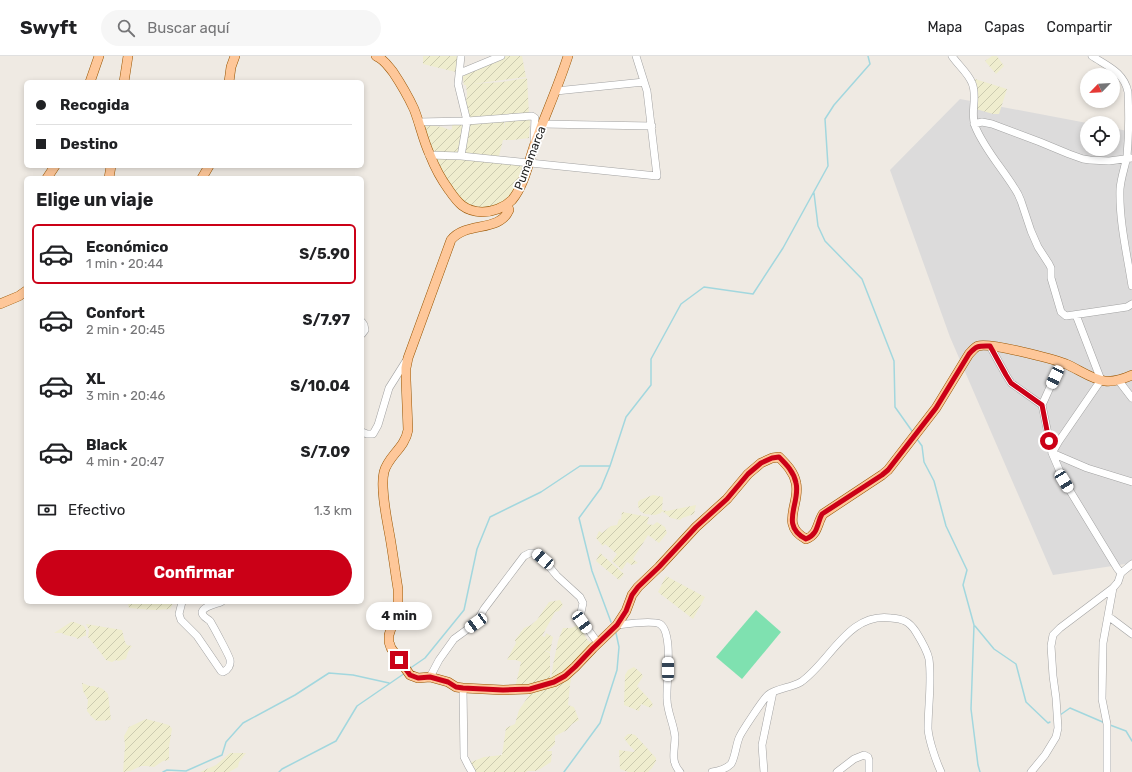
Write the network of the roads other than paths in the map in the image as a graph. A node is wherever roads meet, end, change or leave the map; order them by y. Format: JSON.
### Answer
{"nodes":[{"id":1,"x":99,"y":56,"type":"edge"},
{"id":2,"x":128,"y":56,"type":"edge"},
{"id":3,"x":236,"y":56,"type":"edge"},
{"id":4,"x":376,"y":56,"type":"edge"},
{"id":5,"x":462,"y":56,"type":"edge"},
{"id":6,"x":501,"y":56,"type":"edge"},
{"id":7,"x":568,"y":56,"type":"edge"},
{"id":8,"x":636,"y":56,"type":"edge"},
{"id":9,"x":952,"y":56,"type":"edge"},
{"id":10,"x":1092,"y":56,"type":"edge"},
{"id":11,"x":460,"y":73,"type":"junction"},
{"id":12,"x":91,"y":80,"type":"edge"},
{"id":13,"x":124,"y":80,"type":"edge"},
{"id":14,"x":230,"y":80,"type":"edge"},
{"id":15,"x":644,"y":82,"type":"junction"},
{"id":16,"x":556,"y":91,"type":"junction"},
{"id":17,"x":467,"y":121,"type":"junction"},
{"id":18,"x":418,"y":122,"type":"junction"},
{"id":19,"x":542,"y":124,"type":"junction"},
{"id":20,"x":974,"y":124,"type":"junction"},
{"id":21,"x":652,"y":126,"type":"junction"},
{"id":22,"x":429,"y":155,"type":"junction"},
{"id":23,"x":461,"y":156,"type":"junction"},
{"id":24,"x":1129,"y":158,"type":"edge"},
{"id":25,"x":526,"y":163,"type":"junction"},
{"id":26,"x":507,"y":204,"type":"junction"},
{"id":27,"x":1132,"y":286,"type":"edge"},
{"id":28,"x":24,"y":292,"type":"edge"},
{"id":29,"x":0,"y":304,"type":"edge"},
{"id":30,"x":1132,"y":304,"type":"edge"},
{"id":31,"x":1076,"y":315,"type":"junction"},
{"id":32,"x":990,"y":346,"type":"junction"},
{"id":33,"x":408,"y":358,"type":"junction"},
{"id":34,"x":1062,"y":363,"type":"junction"},
{"id":35,"x":1132,"y":375,"type":"edge"},
{"id":36,"x":1101,"y":380,"type":"junction"},
{"id":37,"x":1119,"y":380,"type":"junction"},
{"id":38,"x":1132,"y":398,"type":"edge"},
{"id":39,"x":1042,"y":405,"type":"junction"},
{"id":40,"x":364,"y":433,"type":"edge"},
{"id":41,"x":1052,"y":454,"type":"junction"},
{"id":42,"x":1132,"y":482,"type":"edge"},
{"id":43,"x":1132,"y":564,"type":"edge"},
{"id":44,"x":1121,"y":573,"type":"junction"},
{"id":45,"x":1113,"y":588,"type":"junction"},
{"id":46,"x":181,"y":604,"type":"edge"},
{"id":47,"x":216,"y":604,"type":"edge"},
{"id":48,"x":1108,"y":617,"type":"junction"},
{"id":49,"x":617,"y":625,"type":"junction"},
{"id":50,"x":1132,"y":634,"type":"edge"},
{"id":51,"x":598,"y":643,"type":"junction"},
{"id":52,"x":430,"y":677,"type":"junction"},
{"id":53,"x":463,"y":688,"type":"junction"},
{"id":54,"x":773,"y":692,"type":"junction"},
{"id":55,"x":472,"y":772,"type":"edge"},
{"id":56,"x":680,"y":772,"type":"edge"},
{"id":57,"x":712,"y":772,"type":"edge"},
{"id":58,"x":764,"y":772,"type":"edge"},
{"id":59,"x":837,"y":772,"type":"edge"},
{"id":60,"x":869,"y":772,"type":"edge"},
{"id":61,"x":941,"y":772,"type":"edge"},
{"id":62,"x":1031,"y":772,"type":"edge"},
{"id":63,"x":1107,"y":772,"type":"edge"}],
"edges":[{"from":1,"to":12,"type":"main road"},
{"from":2,"to":13,"type":"main road"},
{"from":3,"to":14,"type":"main road"},
{"from":4,"to":18,"type":"main road","name":"Pumamarca"},
{"from":5,"to":11,"type":"street"},
{"from":6,"to":11,"type":"street"},
{"from":7,"to":16,"type":"main road","name":"Pumamarca"},
{"from":8,"to":15,"type":"street"},
{"from":9,"to":20,"type":"street"},
{"from":10,"to":24,"type":"street"},
{"from":11,"to":17,"type":"street"},
{"from":15,"to":16,"type":"street"},
{"from":15,"to":21,"type":"street"},
{"from":16,"to":19,"type":"main road","name":"Pumamarca"},
{"from":17,"to":18,"type":"street"},
{"from":17,"to":23,"type":"street"},
{"from":17,"to":25,"type":"street"},
{"from":18,"to":22,"type":"main road","name":"Pumamarca"},
{"from":19,"to":21,"type":"street"},
{"from":19,"to":25,"type":"main road","name":"Pumamarca"},
{"from":20,"to":24,"type":"street"},
{"from":20,"to":31,"type":"street"},
{"from":21,"to":25,"type":"street"},
{"from":22,"to":23,"type":"street"},
{"from":22,"to":26,"type":"main road","name":"Pumamarca"},
{"from":23,"to":25,"type":"street"},
{"from":24,"to":27,"type":"street"},
{"from":25,"to":26,"type":"main road","name":"Pumamarca"},
{"from":26,"to":33,"type":"main road"},
{"from":28,"to":29,"type":"main road"},
{"from":30,"to":31,"type":"street"},
{"from":31,"to":36,"type":"street"},
{"from":32,"to":34,"type":"main road"},
{"from":32,"to":39,"type":"street"},
{"from":32,"to":49,"type":"main road"},
{"from":33,"to":40,"type":"street"},
{"from":33,"to":52,"type":"main road"},
{"from":34,"to":36,"type":"main road"},
{"from":34,"to":39,"type":"street"},
{"from":35,"to":37,"type":"main road"},
{"from":36,"to":37,"type":"main road"},
{"from":36,"to":41,"type":"street"},
{"from":37,"to":38,"type":"street"},
{"from":39,"to":41,"type":"street"},
{"from":41,"to":42,"type":"street"},
{"from":41,"to":44,"type":"street"},
{"from":43,"to":44,"type":"street"},
{"from":44,"to":45,"type":"street"},
{"from":45,"to":48,"type":"street"},
{"from":45,"to":62,"type":"street"},
{"from":46,"to":47,"type":"street"},
{"from":48,"to":50,"type":"street"},
{"from":48,"to":63,"type":"street"},
{"from":49,"to":51,"type":"main road"},
{"from":49,"to":56,"type":"street"},
{"from":51,"to":52,"type":"street"},
{"from":51,"to":53,"type":"main road"},
{"from":52,"to":53,"type":"main road"},
{"from":53,"to":55,"type":"street"},
{"from":54,"to":57,"type":"street"},
{"from":54,"to":58,"type":"street"},
{"from":54,"to":61,"type":"street"},
{"from":59,"to":60,"type":"street"}]}
